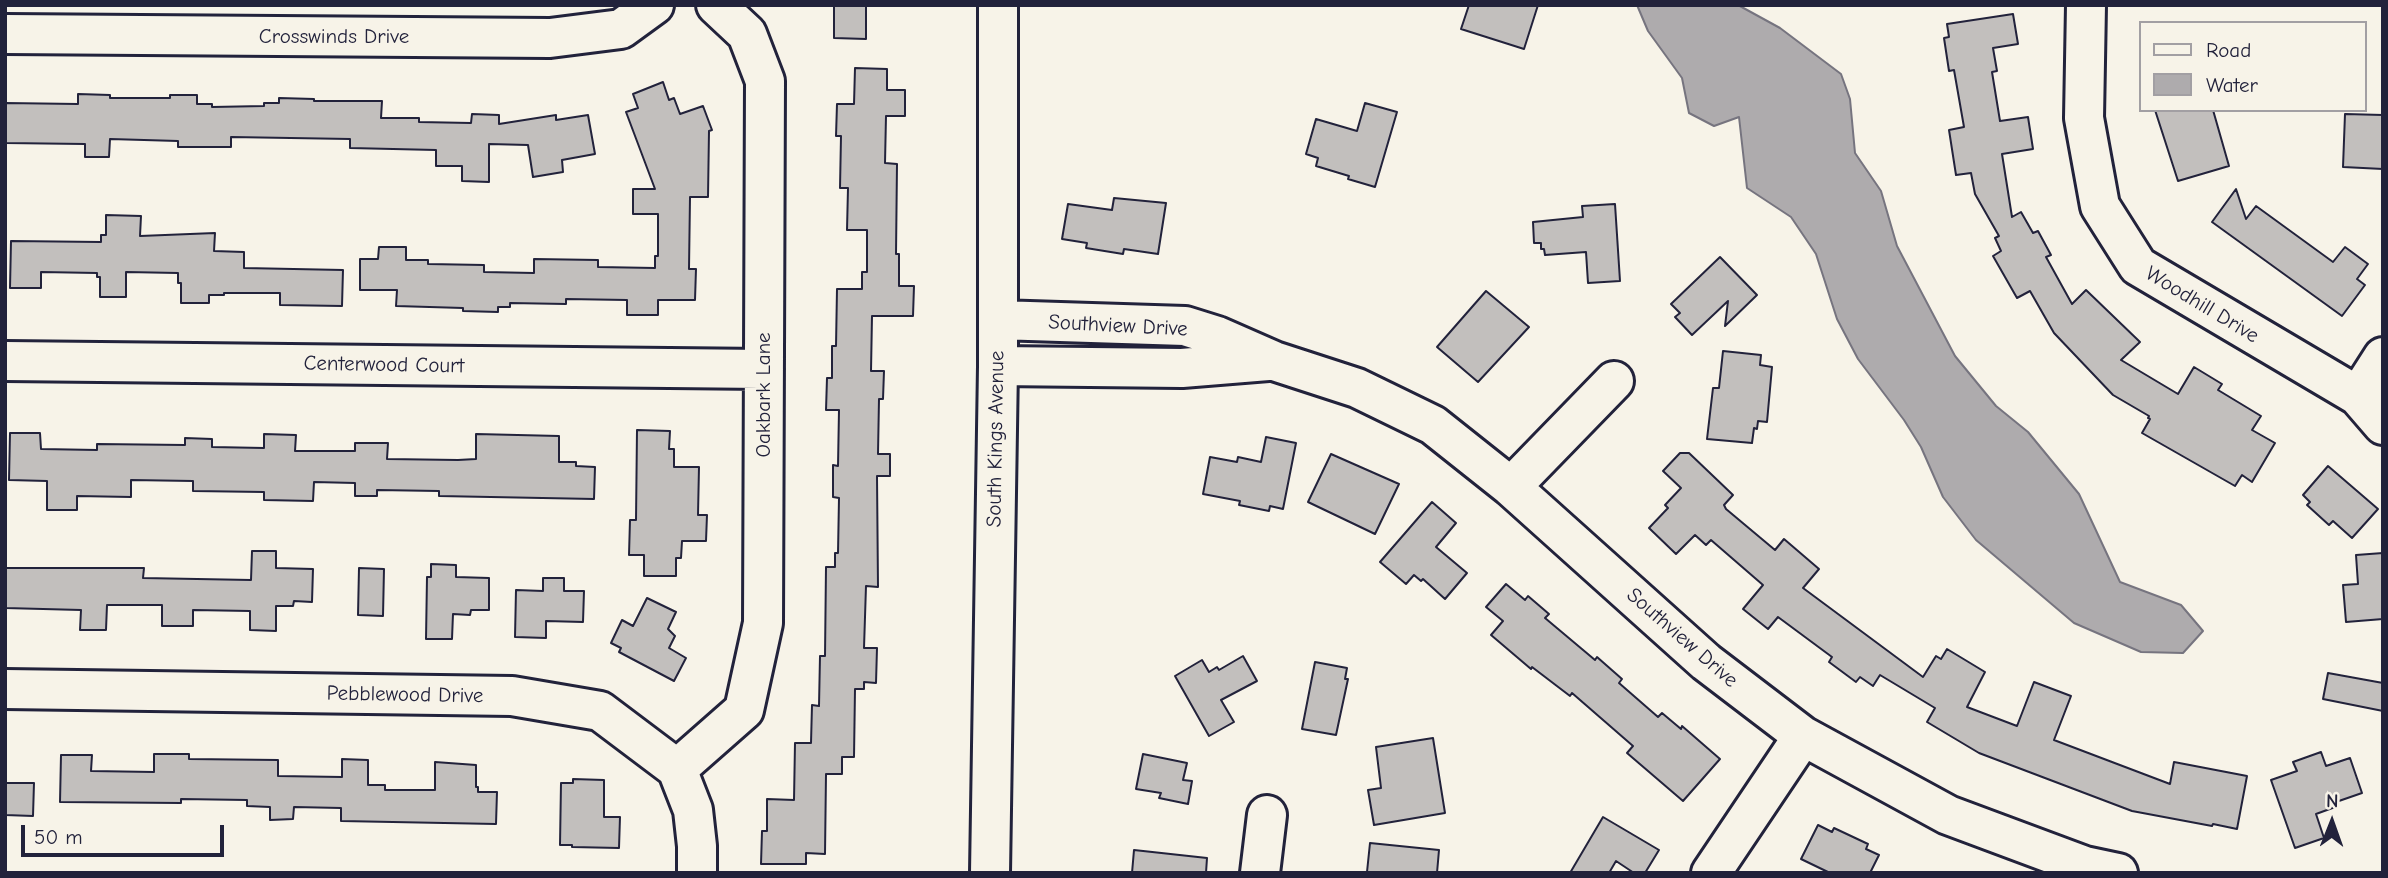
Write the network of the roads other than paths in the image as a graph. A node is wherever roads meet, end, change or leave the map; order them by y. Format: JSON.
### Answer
{"nodes":[{"id":1,"x":654,"y":5,"type":"edge"},
{"id":2,"x":716,"y":5,"type":"edge"},
{"id":3,"x":998,"y":5,"type":"edge"},
{"id":4,"x":2086,"y":5,"type":"edge"},
{"id":5,"x":5,"y":34,"type":"edge"},
{"id":6,"x":998,"y":320,"type":"junction"},
{"id":7,"x":2383,"y":357,"type":"edge"},
{"id":8,"x":5,"y":361,"type":"edge"},
{"id":9,"x":1274,"y":361,"type":"junction"},
{"id":10,"x":998,"y":366,"type":"junction"},
{"id":11,"x":764,"y":369,"type":"junction"},
{"id":12,"x":1614,"y":381,"type":"dead end"},
{"id":13,"x":2358,"y":397,"type":"junction"},
{"id":14,"x":2383,"y":425,"type":"edge"},
{"id":15,"x":1511,"y":487,"type":"junction"},
{"id":16,"x":5,"y":688,"type":"edge"},
{"id":17,"x":1803,"y":736,"type":"junction"},
{"id":18,"x":677,"y":769,"type":"junction"},
{"id":19,"x":1267,"y":815,"type":"dead end"},
{"id":20,"x":2096,"y":871,"type":"edge"},
{"id":21,"x":697,"y":873,"type":"edge"},
{"id":22,"x":990,"y":873,"type":"edge"},
{"id":23,"x":1260,"y":873,"type":"edge"},
{"id":24,"x":1711,"y":873,"type":"edge"}],
"edges":[{"from":1,"to":5,"type":"street","name":"Crosswinds Drive"},
{"from":2,"to":11,"type":"street","name":"Oakbark Lane"},
{"from":3,"to":6,"type":"street","name":"South Kings Avenue"},
{"from":4,"to":13,"type":"street","name":"Woodhill Drive"},
{"from":6,"to":9,"type":"street","name":"Southview Drive"},
{"from":6,"to":10,"type":"street","name":"South Kings Avenue"},
{"from":7,"to":13,"type":"street"},
{"from":8,"to":11,"type":"street","name":"Centerwood Court"},
{"from":9,"to":10,"type":"street","name":"Southview Drive"},
{"from":9,"to":15,"type":"street","name":"Southview Drive"},
{"from":10,"to":22,"type":"street","name":"South Kings Avenue"},
{"from":11,"to":18,"type":"street","name":"Oakbark Lane"},
{"from":12,"to":15,"type":"street"},
{"from":13,"to":14,"type":"street","name":"Woodhill Drive"},
{"from":15,"to":17,"type":"street","name":"Southview Drive"},
{"from":16,"to":18,"type":"street","name":"Pebblewood Drive"},
{"from":17,"to":20,"type":"street","name":"Southview Drive"},
{"from":17,"to":24,"type":"street"},
{"from":18,"to":21,"type":"street"},
{"from":19,"to":23,"type":"street"}]}
